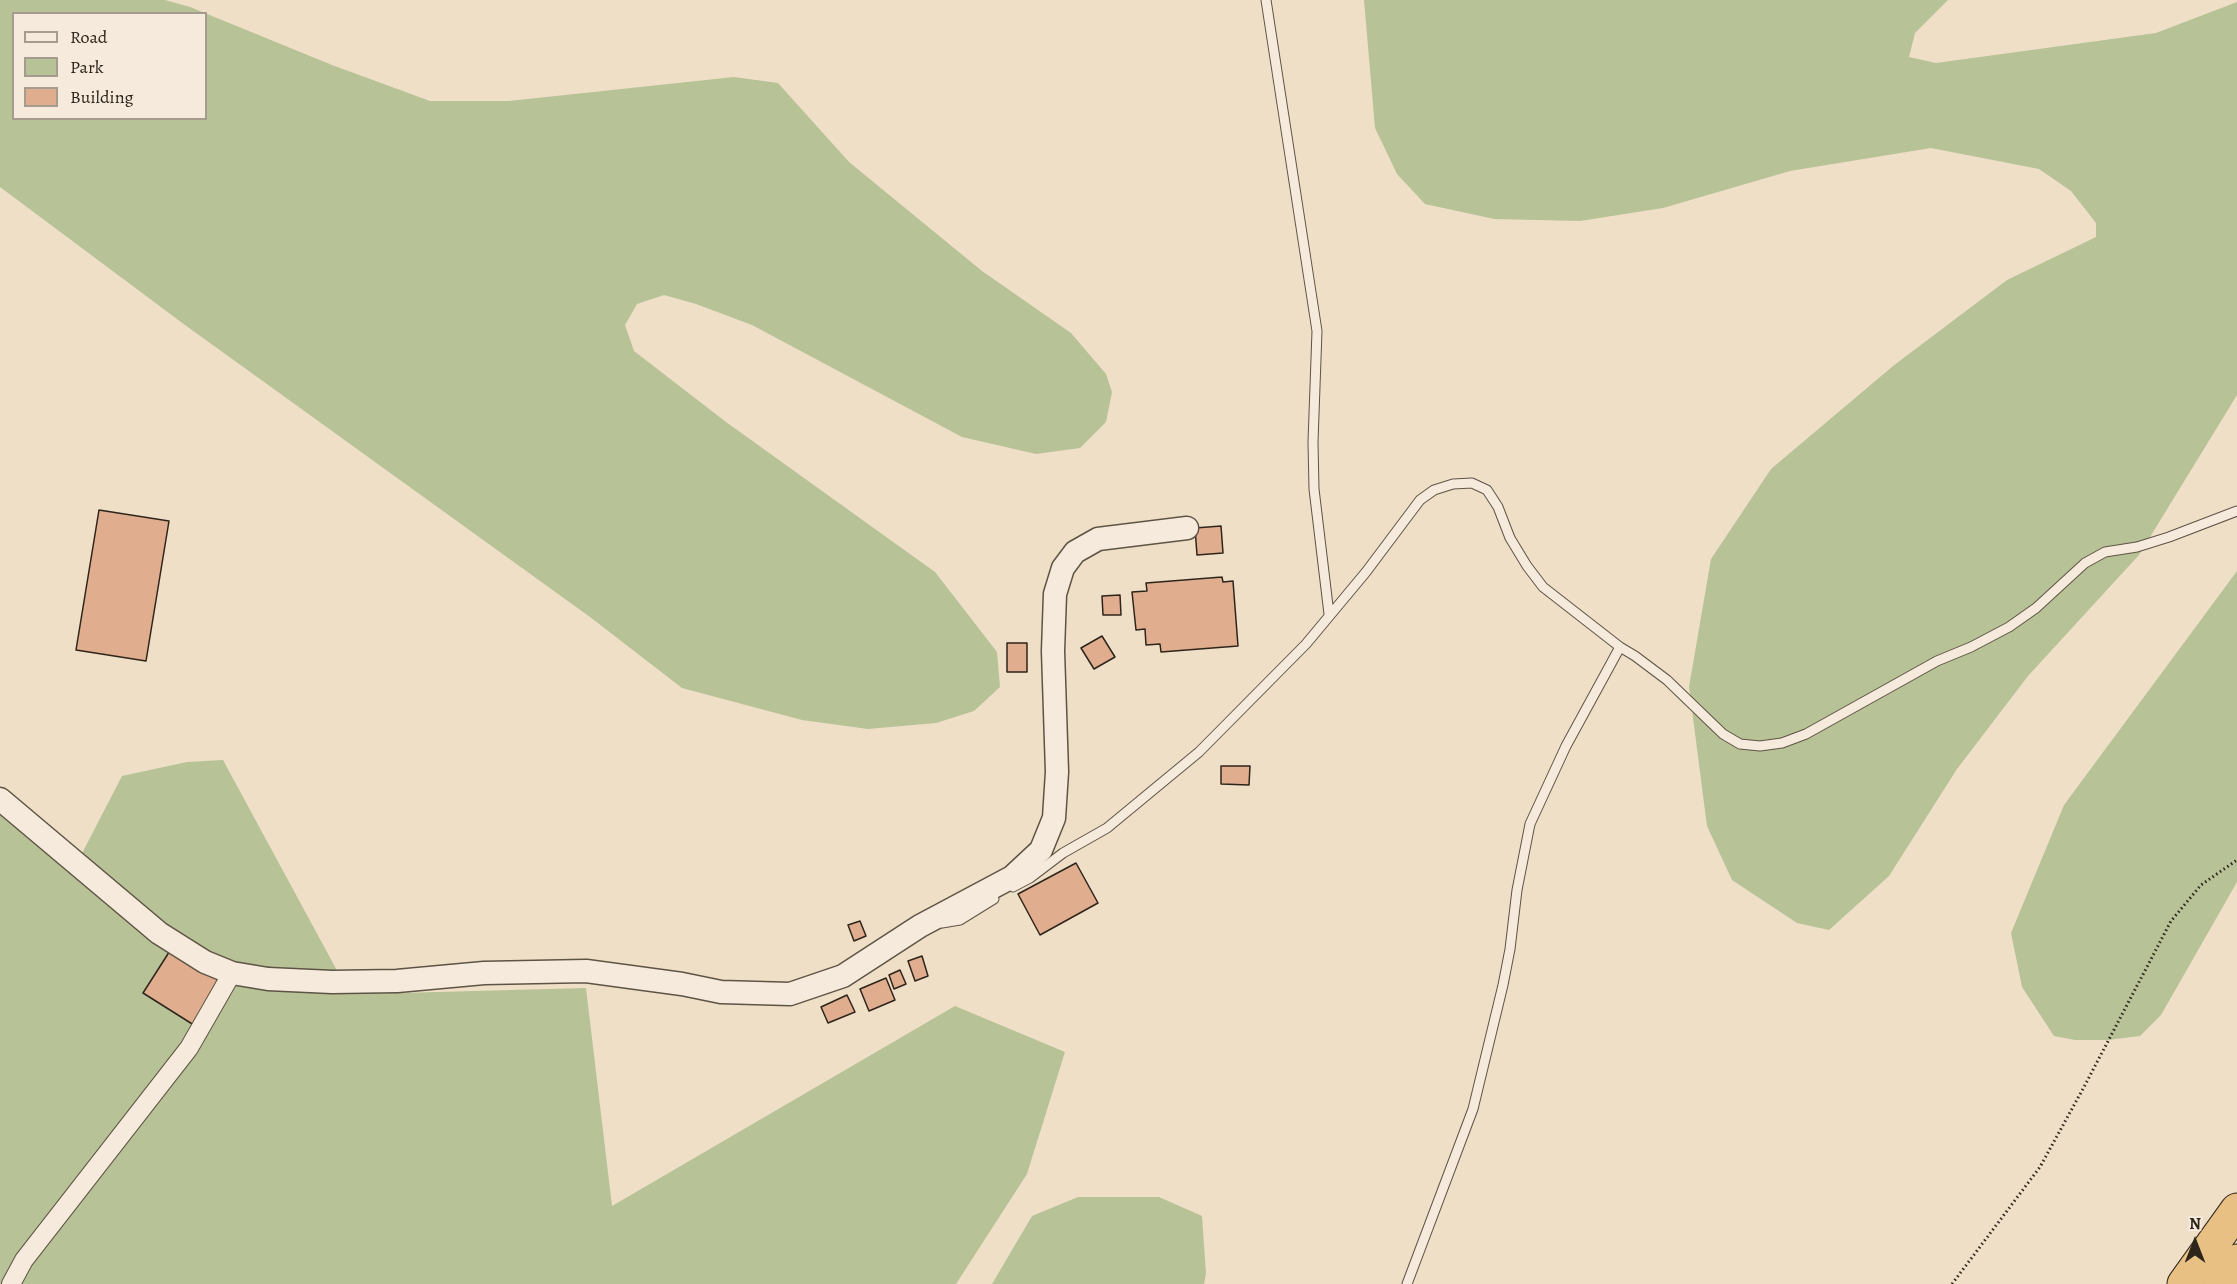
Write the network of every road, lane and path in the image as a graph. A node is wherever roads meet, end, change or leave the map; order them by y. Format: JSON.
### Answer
{"nodes":[{"id":1,"x":1266,"y":0,"type":"edge"},
{"id":2,"x":2237,"y":511,"type":"edge"},
{"id":3,"x":1187,"y":528,"type":"dead end"},
{"id":4,"x":1329,"y":614,"type":"junction"},
{"id":5,"x":1620,"y":647,"type":"junction"},
{"id":6,"x":0,"y":799,"type":"edge"},
{"id":7,"x":2237,"y":860,"type":"edge"},
{"id":8,"x":920,"y":926,"type":"junction"},
{"id":9,"x":232,"y":973,"type":"junction"},
{"id":10,"x":2237,"y":1210,"type":"edge"},
{"id":11,"x":2237,"y":1261,"type":"edge"},
{"id":12,"x":11,"y":1284,"type":"edge"},
{"id":13,"x":1407,"y":1284,"type":"edge"},
{"id":14,"x":1952,"y":1284,"type":"edge"},
{"id":15,"x":2184,"y":1284,"type":"edge"},
{"id":16,"x":2221,"y":1284,"type":"edge"}],
"edges":[{"from":1,"to":4,"type":"lane"},
{"from":2,"to":5,"type":"lane"},
{"from":3,"to":8,"type":"street"},
{"from":4,"to":5,"type":"lane"},
{"from":4,"to":8,"type":"lane"},
{"from":5,"to":13,"type":"lane"},
{"from":6,"to":9,"type":"street"},
{"from":7,"to":14,"type":"path"},
{"from":8,"to":9,"type":"street"},
{"from":9,"to":12,"type":"street"},
{"from":10,"to":15,"type":"highway"},
{"from":11,"to":16,"type":"highway"}]}
